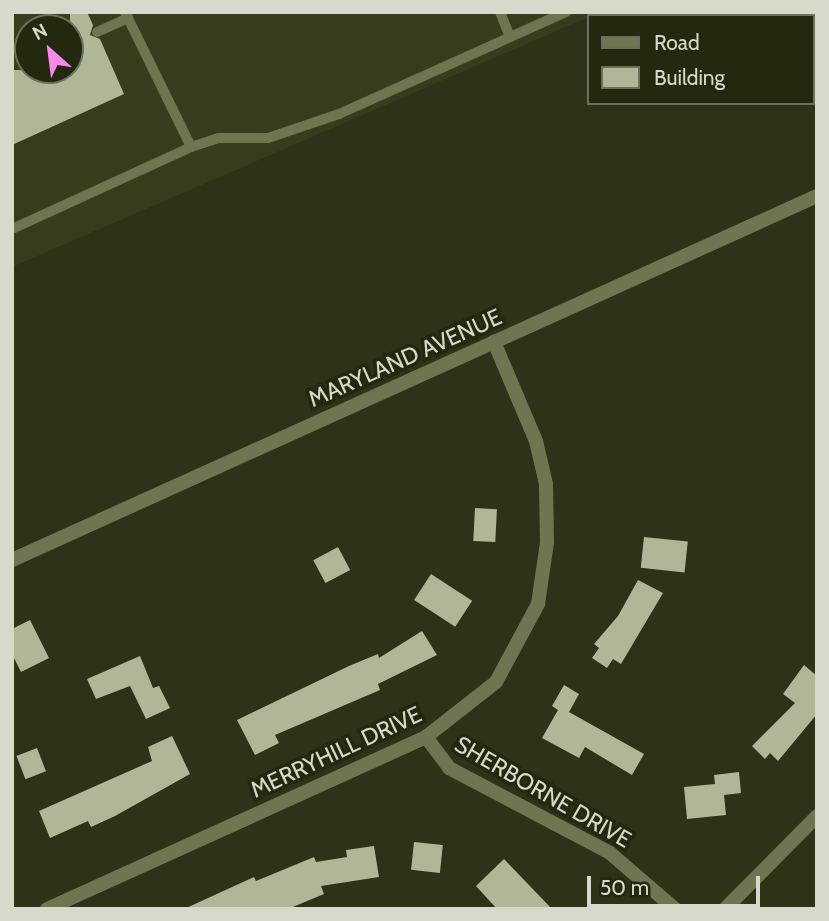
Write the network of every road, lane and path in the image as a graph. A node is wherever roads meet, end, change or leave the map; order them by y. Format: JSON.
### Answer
{"nodes":[{"id":1,"x":500,"y":12,"type":"edge"},
{"id":2,"x":566,"y":12,"type":"edge"},
{"id":3,"x":126,"y":15,"type":"edge"},
{"id":4,"x":97,"y":32,"type":"dead end"},
{"id":5,"x":510,"y":37,"type":"junction"},
{"id":6,"x":191,"y":147,"type":"junction"},
{"id":7,"x":817,"y":197,"type":"edge"},
{"id":8,"x":12,"y":229,"type":"edge"},
{"id":9,"x":494,"y":342,"type":"junction"},
{"id":10,"x":12,"y":560,"type":"edge"},
{"id":11,"x":426,"y":737,"type":"junction"},
{"id":12,"x":817,"y":816,"type":"edge"},
{"id":13,"x":47,"y":909,"type":"edge"},
{"id":14,"x":675,"y":909,"type":"edge"},
{"id":15,"x":725,"y":909,"type":"edge"}],
"edges":[{"from":1,"to":5,"type":"lane"},
{"from":2,"to":5,"type":"lane"},
{"from":3,"to":4,"type":"lane"},
{"from":3,"to":6,"type":"lane"},
{"from":5,"to":6,"type":"lane"},
{"from":6,"to":8,"type":"lane"},
{"from":7,"to":9,"type":"street","name":"MARYLAND AVENUE"},
{"from":9,"to":10,"type":"street","name":"MARYLAND AVENUE"},
{"from":9,"to":11,"type":"street","name":"MERRYHILL DRIVE"},
{"from":11,"to":13,"type":"street","name":"MERRYHILL DRIVE"},
{"from":11,"to":14,"type":"street","name":"SHERBORNE DRIVE"},
{"from":12,"to":15,"type":"street"}]}
